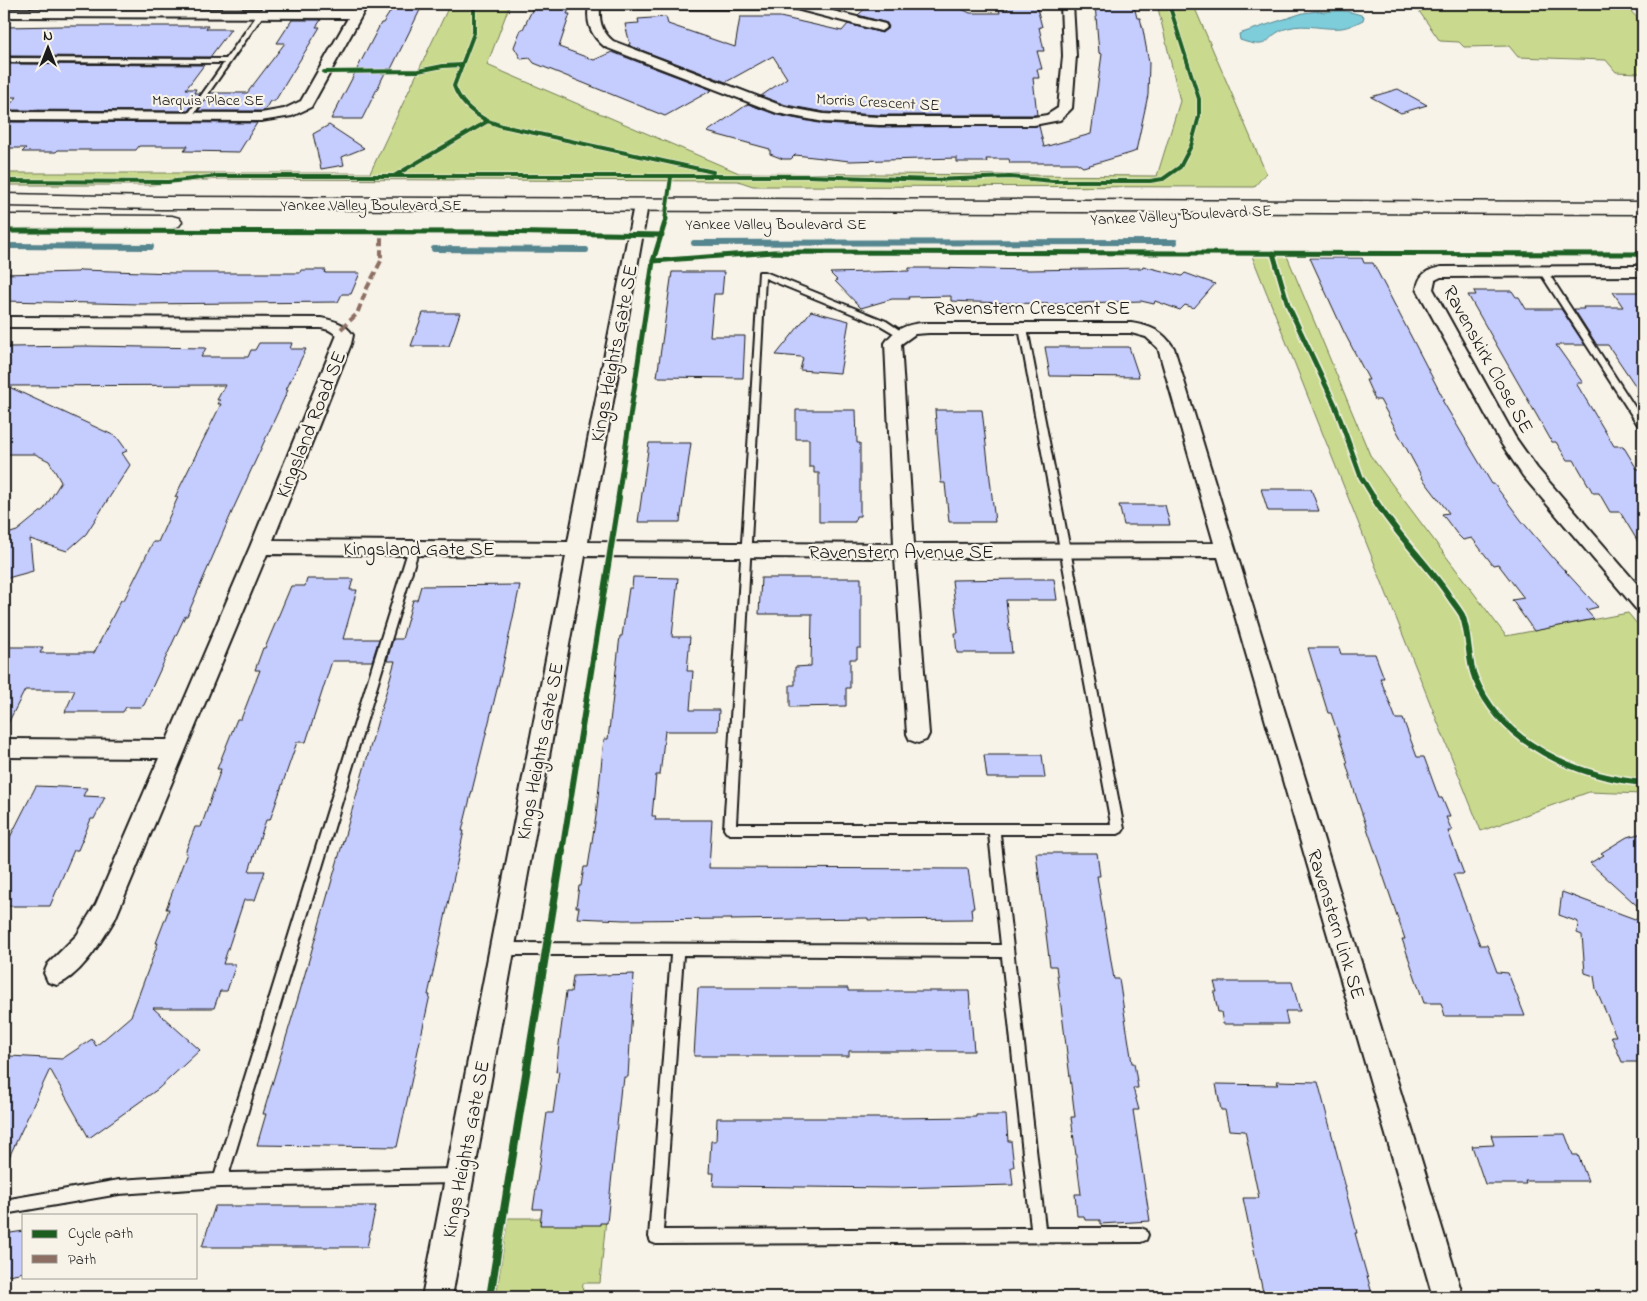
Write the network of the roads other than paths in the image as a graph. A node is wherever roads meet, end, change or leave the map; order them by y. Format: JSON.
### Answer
{"nodes":[{"id":1,"x":595,"y":4,"type":"edge"},
{"id":2,"x":690,"y":4,"type":"edge"},
{"id":3,"x":1067,"y":4,"type":"edge"},
{"id":4,"x":264,"y":9,"type":"edge"},
{"id":5,"x":360,"y":9,"type":"edge"},
{"id":6,"x":4,"y":13,"type":"edge"},
{"id":7,"x":881,"y":27,"type":"dead end"},
{"id":8,"x":4,"y":60,"type":"edge"},
{"id":9,"x":228,"y":61,"type":"junction"},
{"id":10,"x":4,"y":116,"type":"edge"},
{"id":11,"x":189,"y":117,"type":"junction"},
{"id":12,"x":4,"y":200,"type":"edge"},
{"id":13,"x":1643,"y":208,"type":"edge"},
{"id":14,"x":639,"y":214,"type":"junction"},
{"id":15,"x":4,"y":222,"type":"edge"},
{"id":16,"x":1543,"y":271,"type":"junction"},
{"id":17,"x":1643,"y":271,"type":"edge"},
{"id":18,"x":4,"y":322,"type":"edge"},
{"id":19,"x":1024,"y":328,"type":"junction"},
{"id":20,"x":900,"y":334,"type":"junction"},
{"id":21,"x":1643,"y":426,"type":"edge"},
{"id":22,"x":260,"y":547,"type":"junction"},
{"id":23,"x":414,"y":548,"type":"junction"},
{"id":24,"x":577,"y":548,"type":"junction"},
{"id":25,"x":746,"y":550,"type":"junction"},
{"id":26,"x":1066,"y":550,"type":"junction"},
{"id":27,"x":1226,"y":550,"type":"junction"},
{"id":28,"x":905,"y":552,"type":"junction"},
{"id":29,"x":1643,"y":604,"type":"edge"},
{"id":30,"x":918,"y":734,"type":"dead end"},
{"id":31,"x":4,"y":748,"type":"edge"},
{"id":32,"x":174,"y":748,"type":"junction"},
{"id":33,"x":994,"y":828,"type":"junction"},
{"id":34,"x":502,"y":949,"type":"junction"},
{"id":35,"x":677,"y":950,"type":"junction"},
{"id":36,"x":1008,"y":951,"type":"junction"},
{"id":37,"x":57,"y":972,"type":"dead end"},
{"id":38,"x":460,"y":1176,"type":"junction"},
{"id":39,"x":220,"y":1180,"type":"junction"},
{"id":40,"x":4,"y":1207,"type":"edge"},
{"id":41,"x":1039,"y":1235,"type":"junction"},
{"id":42,"x":1141,"y":1235,"type":"dead end"},
{"id":43,"x":437,"y":1297,"type":"edge"},
{"id":44,"x":1448,"y":1297,"type":"edge"}],
"edges":[{"from":1,"to":2,"type":"street"},
{"from":1,"to":3,"type":"street","name":"Morris Crescent SE"},
{"from":2,"to":7,"type":"street"},
{"from":4,"to":5,"type":"street","name":"Marquis Place SE"},
{"from":4,"to":6,"type":"street","name":"Marquis Place SE"},
{"from":4,"to":9,"type":"lane"},
{"from":5,"to":11,"type":"street","name":"Marquis Place SE"},
{"from":8,"to":9,"type":"lane"},
{"from":9,"to":11,"type":"lane"},
{"from":10,"to":11,"type":"street","name":"Marquis Place SE"},
{"from":12,"to":14,"type":"street","name":"Yankee Valley Boulevard SE"},
{"from":13,"to":14,"type":"street","name":"Yankee Valley Boulevard SE"},
{"from":14,"to":15,"type":"street","name":"Yankee Valley Boulevard SE"},
{"from":14,"to":24,"type":"street","name":"Kings Heights Gate SE"},
{"from":16,"to":17,"type":"street","name":"Ravenskirk Close SE"},
{"from":16,"to":21,"type":"lane"},
{"from":16,"to":29,"type":"street","name":"Ravenskirk Close SE"},
{"from":18,"to":22,"type":"street","name":"Kingsland Road SE"},
{"from":19,"to":20,"type":"street","name":"Ravenstern Crescent SE"},
{"from":19,"to":26,"type":"lane"},
{"from":19,"to":27,"type":"street","name":"Ravenstern Crescent SE"},
{"from":20,"to":25,"type":"lane"},
{"from":20,"to":28,"type":"street"},
{"from":22,"to":23,"type":"street","name":"Kingsland Gate SE"},
{"from":22,"to":32,"type":"street","name":"Kingsland Road SE"},
{"from":23,"to":24,"type":"street","name":"Kingsland Gate SE"},
{"from":23,"to":39,"type":"lane"},
{"from":24,"to":25,"type":"street","name":"Ravenstern Avenue SE"},
{"from":24,"to":34,"type":"street","name":"Kings Heights Gate SE"},
{"from":25,"to":28,"type":"street","name":"Ravenstern Avenue SE"},
{"from":25,"to":33,"type":"lane"},
{"from":26,"to":27,"type":"street","name":"Ravenstern Avenue SE"},
{"from":26,"to":28,"type":"street","name":"Ravenstern Avenue SE"},
{"from":26,"to":33,"type":"lane"},
{"from":27,"to":44,"type":"street","name":"Ravenstern Link SE"},
{"from":28,"to":30,"type":"street"},
{"from":31,"to":32,"type":"street"},
{"from":32,"to":37,"type":"street","name":"Kingsland Road SE"},
{"from":33,"to":36,"type":"lane"},
{"from":34,"to":35,"type":"lane"},
{"from":34,"to":38,"type":"street","name":"Kings Heights Gate SE"},
{"from":35,"to":36,"type":"lane"},
{"from":35,"to":41,"type":"lane"},
{"from":36,"to":41,"type":"lane"},
{"from":38,"to":39,"type":"lane"},
{"from":38,"to":43,"type":"street","name":"Kings Heights Gate SE"},
{"from":39,"to":40,"type":"lane"},
{"from":41,"to":42,"type":"lane"}]}
